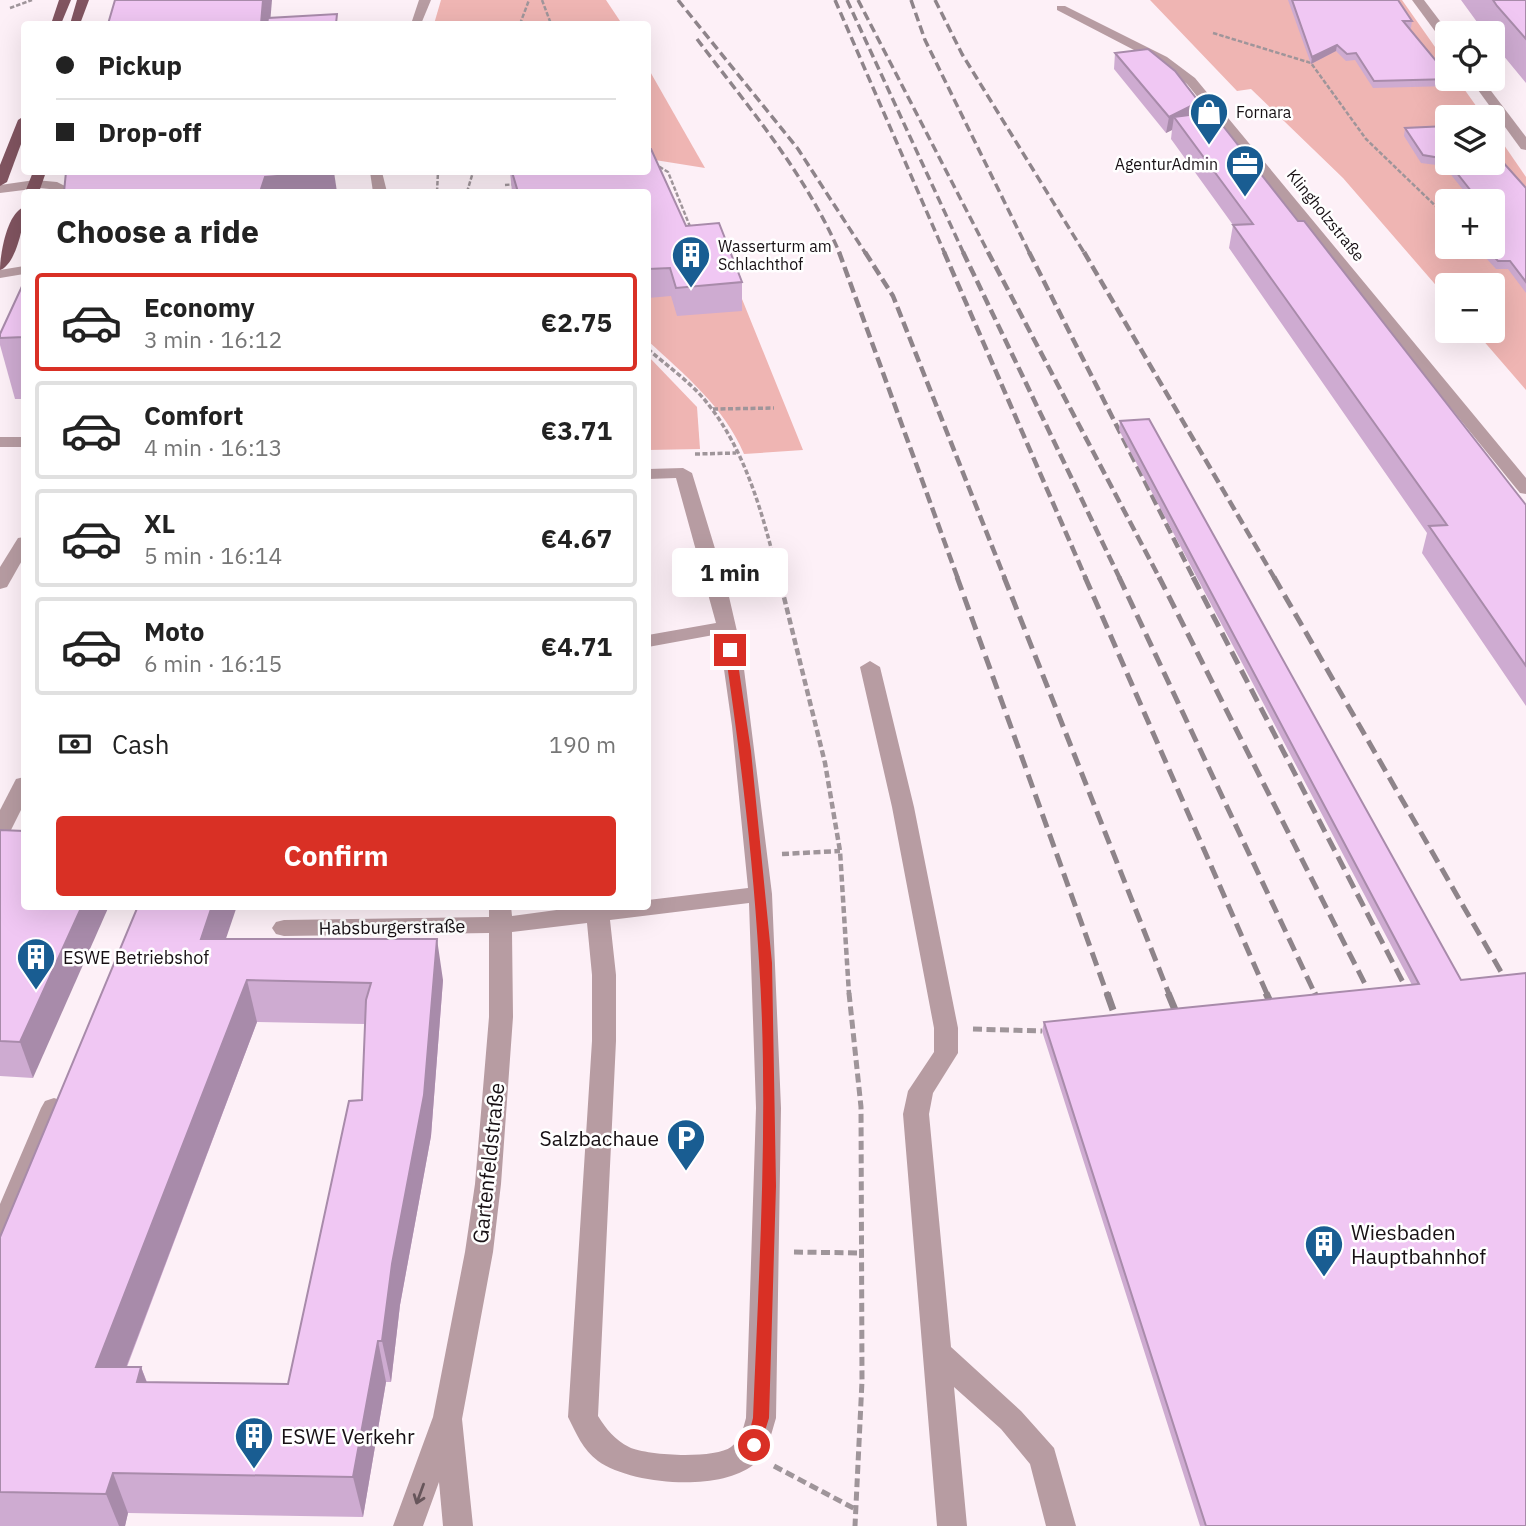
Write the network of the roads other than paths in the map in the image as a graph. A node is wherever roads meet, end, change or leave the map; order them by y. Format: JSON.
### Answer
{"nodes":[{"id":1,"x":65,"y":0,"type":"edge"},
{"id":2,"x":83,"y":0,"type":"edge"},
{"id":3,"x":425,"y":0,"type":"edge"},
{"id":4,"x":1418,"y":0,"type":"edge"},
{"id":5,"x":1061,"y":8,"type":"dead end"},
{"id":6,"x":58,"y":21,"type":"edge"},
{"id":7,"x":76,"y":21,"type":"edge"},
{"id":8,"x":417,"y":21,"type":"edge"},
{"id":9,"x":1435,"y":23,"type":"edge"},
{"id":10,"x":1485,"y":91,"type":"edge"},
{"id":11,"x":21,"y":128,"type":"edge"},
{"id":12,"x":1526,"y":146,"type":"edge"},
{"id":13,"x":0,"y":182,"type":"edge"},
{"id":14,"x":35,"y":184,"type":"edge"},
{"id":15,"x":0,"y":188,"type":"edge"},
{"id":16,"x":62,"y":189,"type":"edge"},
{"id":17,"x":21,"y":218,"type":"edge"},
{"id":18,"x":0,"y":265,"type":"edge"},
{"id":19,"x":21,"y":271,"type":"edge"},
{"id":20,"x":0,"y":274,"type":"edge"},
{"id":21,"x":0,"y":442,"type":"edge"},
{"id":22,"x":21,"y":442,"type":"edge"},
{"id":23,"x":651,"y":474,"type":"edge"},
{"id":24,"x":1526,"y":489,"type":"edge"},
{"id":25,"x":21,"y":547,"type":"edge"},
{"id":26,"x":0,"y":583,"type":"edge"},
{"id":27,"x":726,"y":627,"type":"junction"},
{"id":28,"x":651,"y":640,"type":"edge"},
{"id":29,"x":870,"y":667,"type":"dead end"},
{"id":30,"x":21,"y":790,"type":"edge"},
{"id":31,"x":0,"y":831,"type":"edge"},
{"id":32,"x":0,"y":842,"type":"edge"},
{"id":33,"x":21,"y":843,"type":"edge"},
{"id":34,"x":761,"y":894,"type":"junction"},
{"id":35,"x":651,"y":905,"type":"edge"},
{"id":36,"x":598,"y":910,"type":"edge"},
{"id":37,"x":501,"y":916,"type":"edge"},
{"id":38,"x":284,"y":929,"type":"dead end"},
{"id":39,"x":62,"y":1090,"type":"edge"},
{"id":40,"x":0,"y":1235,"type":"edge"},
{"id":41,"x":935,"y":1351,"type":"junction"},
{"id":42,"x":448,"y":1417,"type":"junction"},
{"id":43,"x":408,"y":1526,"type":"edge"},
{"id":44,"x":458,"y":1526,"type":"edge"},
{"id":45,"x":952,"y":1526,"type":"edge"},
{"id":46,"x":1061,"y":1526,"type":"edge"}],
"edges":[{"from":1,"to":6,"type":"main road"},
{"from":2,"to":7,"type":"main road"},
{"from":3,"to":8,"type":"street"},
{"from":4,"to":9,"type":"street"},
{"from":5,"to":24,"type":"street","name":"Klingholzstraße"},
{"from":10,"to":12,"type":"street"},
{"from":11,"to":13,"type":"main road"},
{"from":14,"to":15,"type":"street"},
{"from":14,"to":16,"type":"street"},
{"from":17,"to":18,"type":"main road"},
{"from":19,"to":20,"type":"street"},
{"from":21,"to":22,"type":"street"},
{"from":23,"to":27,"type":"street"},
{"from":25,"to":26,"type":"street"},
{"from":27,"to":28,"type":"street"},
{"from":27,"to":34,"type":"street"},
{"from":29,"to":41,"type":"street"},
{"from":30,"to":31,"type":"street"},
{"from":32,"to":33,"type":"street"},
{"from":34,"to":35,"type":"street","name":"Habsburgerstraße"},
{"from":34,"to":36,"type":"street"},
{"from":36,"to":37,"type":"street","name":"Habsburgerstraße"},
{"from":37,"to":38,"type":"street","name":"Habsburgerstraße"},
{"from":37,"to":42,"type":"street","name":"Gartenfeldstraße"},
{"from":39,"to":40,"type":"street"},
{"from":41,"to":45,"type":"street"},
{"from":41,"to":46,"type":"street"},
{"from":42,"to":43,"type":"street","name":"Gartenfeldstraße","one_way":true},
{"from":42,"to":44,"type":"street","name":"Gartenfeldstraße"}]}
